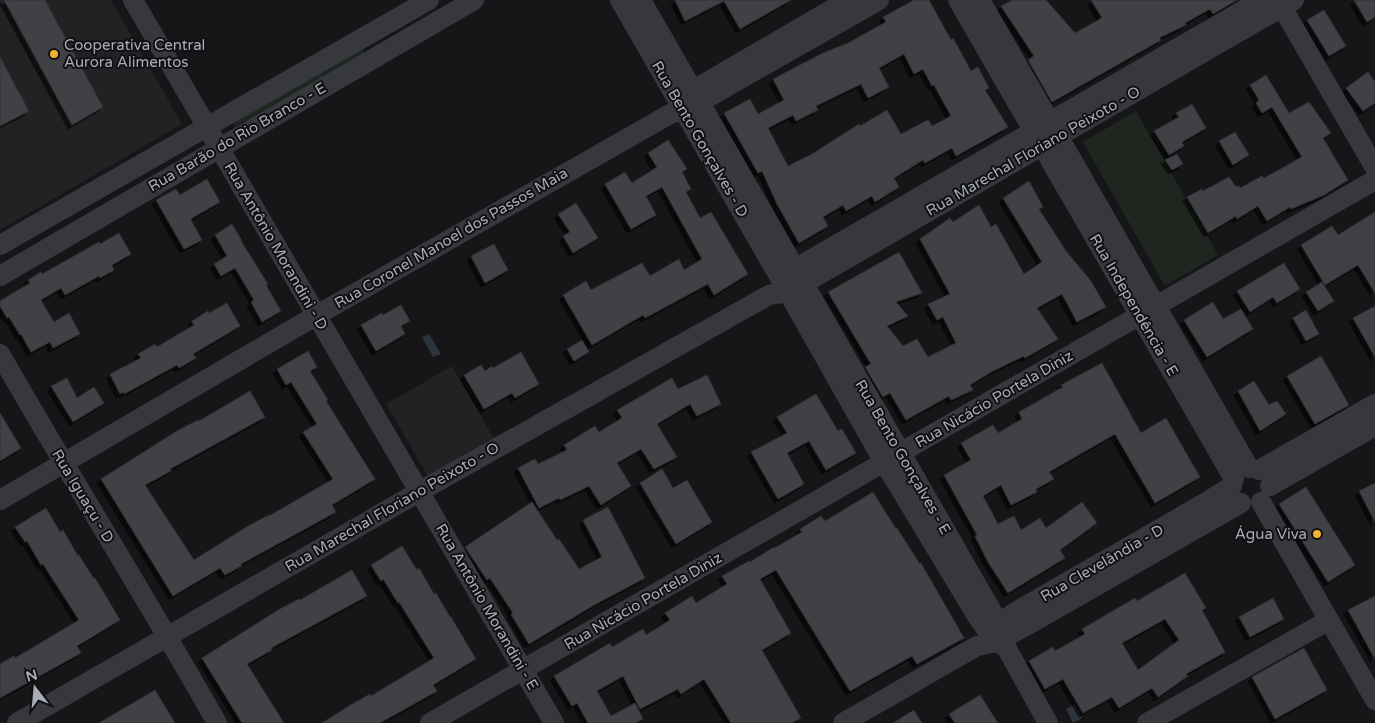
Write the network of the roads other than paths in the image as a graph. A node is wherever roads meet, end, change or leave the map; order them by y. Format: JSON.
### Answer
{"nodes":[{"id":1,"x":133,"y":0,"type":"edge"},
{"id":2,"x":429,"y":0,"type":"edge"},
{"id":3,"x":474,"y":0,"type":"edge"},
{"id":4,"x":620,"y":0,"type":"edge"},
{"id":5,"x":641,"y":0,"type":"edge"},
{"id":6,"x":848,"y":0,"type":"edge"},
{"id":7,"x":879,"y":0,"type":"edge"},
{"id":8,"x":958,"y":0,"type":"edge"},
{"id":9,"x":1261,"y":0,"type":"edge"},
{"id":10,"x":1284,"y":2,"type":"edge"},
{"id":11,"x":980,"y":12,"type":"edge"},
{"id":12,"x":384,"y":26,"type":"junction"},
{"id":13,"x":646,"y":26,"type":"junction"},
{"id":14,"x":819,"y":26,"type":"junction"},
{"id":15,"x":395,"y":46,"type":"junction"},
{"id":16,"x":685,"y":103,"type":"junction"},
{"id":17,"x":206,"y":126,"type":"junction"},
{"id":18,"x":1046,"y":133,"type":"junction"},
{"id":19,"x":219,"y":148,"type":"junction"},
{"id":20,"x":1375,"y":168,"type":"edge"},
{"id":21,"x":1375,"y":180,"type":"edge"},
{"id":22,"x":87,"y":195,"type":"junction"},
{"id":23,"x":98,"y":218,"type":"junction"},
{"id":24,"x":0,"y":245,"type":"edge"},
{"id":25,"x":0,"y":276,"type":"edge"},
{"id":26,"x":787,"y":283,"type":"junction"},
{"id":27,"x":1148,"y":311,"type":"junction"},
{"id":28,"x":317,"y":315,"type":"junction"},
{"id":29,"x":0,"y":354,"type":"edge"},
{"id":30,"x":1375,"y":404,"type":"edge"},
{"id":31,"x":1375,"y":426,"type":"edge"},
{"id":32,"x":1348,"y":431,"type":"junction"},
{"id":33,"x":893,"y":457,"type":"junction"},
{"id":34,"x":63,"y":464,"type":"junction"},
{"id":35,"x":1250,"y":485,"type":"junction"},
{"id":36,"x":420,"y":491,"type":"junction"},
{"id":37,"x":0,"y":500,"type":"edge"},
{"id":38,"x":1329,"y":620,"type":"junction"},
{"id":39,"x":168,"y":636,"type":"junction"},
{"id":40,"x":995,"y":638,"type":"junction"},
{"id":41,"x":523,"y":670,"type":"junction"},
{"id":42,"x":1375,"y":700,"type":"edge"},
{"id":43,"x":17,"y":723,"type":"edge"},
{"id":44,"x":218,"y":723,"type":"edge"},
{"id":45,"x":430,"y":723,"type":"edge"},
{"id":46,"x":554,"y":723,"type":"edge"},
{"id":47,"x":842,"y":723,"type":"edge"},
{"id":48,"x":1048,"y":723,"type":"edge"},
{"id":49,"x":1147,"y":723,"type":"edge"}],
"edges":[{"from":1,"to":17,"type":"street","name":"Rua Antônio Morandini - D"},
{"from":2,"to":12,"type":"street","name":"Rua Barão do Rio Branco - E"},
{"from":3,"to":15,"type":"street","name":"Rua Barão do Rio Branco - E"},
{"from":4,"to":13,"type":"street","name":"Rua Bento Gonçalves - D"},
{"from":5,"to":13,"type":"street","name":"Rua Bento Gonçalves - D"},
{"from":6,"to":14,"type":"street","name":"Rua Coronel Manoel dos Passos Maia"},
{"from":7,"to":14,"type":"street","name":"Rua Coronel Manoel dos Passos Maia"},
{"from":8,"to":11,"type":"street","name":"Rua Independência - E"},
{"from":9,"to":18,"type":"street","name":"Rua Marechal Floriano Peixoto - O"},
{"from":10,"to":18,"type":"street","name":"Rua Marechal Floriano Peixoto - O"},
{"from":10,"to":20,"type":"street"},
{"from":11,"to":18,"type":"street","name":"Rua Independência - E"},
{"from":12,"to":15,"type":"street"},
{"from":12,"to":17,"type":"street","name":"Rua Barão do Rio Branco - E"},
{"from":13,"to":16,"type":"street","name":"Rua Bento Gonçalves - D"},
{"from":14,"to":16,"type":"street","name":"Rua Coronel Manoel dos Passos Maia"},
{"from":15,"to":19,"type":"street","name":"Rua Barão do Rio Branco - E"},
{"from":16,"to":26,"type":"street","name":"Rua Bento Gonçalves - D"},
{"from":16,"to":28,"type":"street","name":"Rua Coronel Manoel dos Passos Maia"},
{"from":17,"to":19,"type":"street","name":"Rua Antônio Morandini - D"},
{"from":17,"to":22,"type":"street","name":"Rua Barão do Rio Branco - E"},
{"from":18,"to":26,"type":"street","name":"Rua Marechal Floriano Peixoto - O"},
{"from":18,"to":27,"type":"street","name":"Rua Independência - E"},
{"from":19,"to":23,"type":"street","name":"Rua Barão do Rio Branco - E"},
{"from":19,"to":28,"type":"street","name":"Rua Antônio Morandini - D"},
{"from":21,"to":27,"type":"street","name":"Rua Nicácio Portela Diniz"},
{"from":22,"to":23,"type":"street"},
{"from":22,"to":24,"type":"street","name":"Rua Barão do Rio Branco - E"},
{"from":23,"to":25,"type":"street","name":"Rua Barão do Rio Branco - E"},
{"from":26,"to":33,"type":"street","name":"Rua Bento Gonçalves - E"},
{"from":26,"to":36,"type":"street","name":"Rua Marechal Floriano Peixoto - O"},
{"from":27,"to":33,"type":"street","name":"Rua Nicácio Portela Diniz"},
{"from":27,"to":35,"type":"street","name":"Rua Independência - E"},
{"from":28,"to":34,"type":"street","name":"Rua Coronel Manoel dos Passos Maia"},
{"from":28,"to":36,"type":"street","name":"Rua Antônio Morandini - D"},
{"from":29,"to":34,"type":"street","name":"Rua Iguaçu - D"},
{"from":30,"to":32,"type":"street","name":"Rua Clevelândia - D"},
{"from":31,"to":32,"type":"street","name":"Rua Clevelândia - D"},
{"from":32,"to":35,"type":"street","name":"Rua Clevelândia - D"},
{"from":33,"to":40,"type":"street","name":"Rua Bento Gonçalves - E"},
{"from":33,"to":41,"type":"street","name":"Rua Nicácio Portela Diniz"},
{"from":34,"to":37,"type":"street","name":"Rua Coronel Manoel dos Passos Maia"},
{"from":34,"to":39,"type":"street","name":"Rua Iguaçu - D"},
{"from":35,"to":38,"type":"street","name":"Rua Independência - E"},
{"from":35,"to":40,"type":"street","name":"Rua Clevelândia - D"},
{"from":36,"to":39,"type":"street","name":"Rua Marechal Floriano Peixoto - O"},
{"from":36,"to":41,"type":"street","name":"Rua Antônio Morandini - E"},
{"from":38,"to":42,"type":"street","name":"Rua Independência - E"},
{"from":38,"to":49,"type":"street"},
{"from":39,"to":43,"type":"street","name":"Rua Marechal Floriano Peixoto - O"},
{"from":39,"to":44,"type":"street","name":"Rua Iguaçu - D"},
{"from":40,"to":47,"type":"street","name":"Rua Clevelândia - D"},
{"from":40,"to":48,"type":"street","name":"Rua Bento Gonçalves - E"},
{"from":41,"to":45,"type":"street","name":"Rua Nicácio Portela Diniz"},
{"from":41,"to":46,"type":"street","name":"Rua Antônio Morandini - E"}]}
